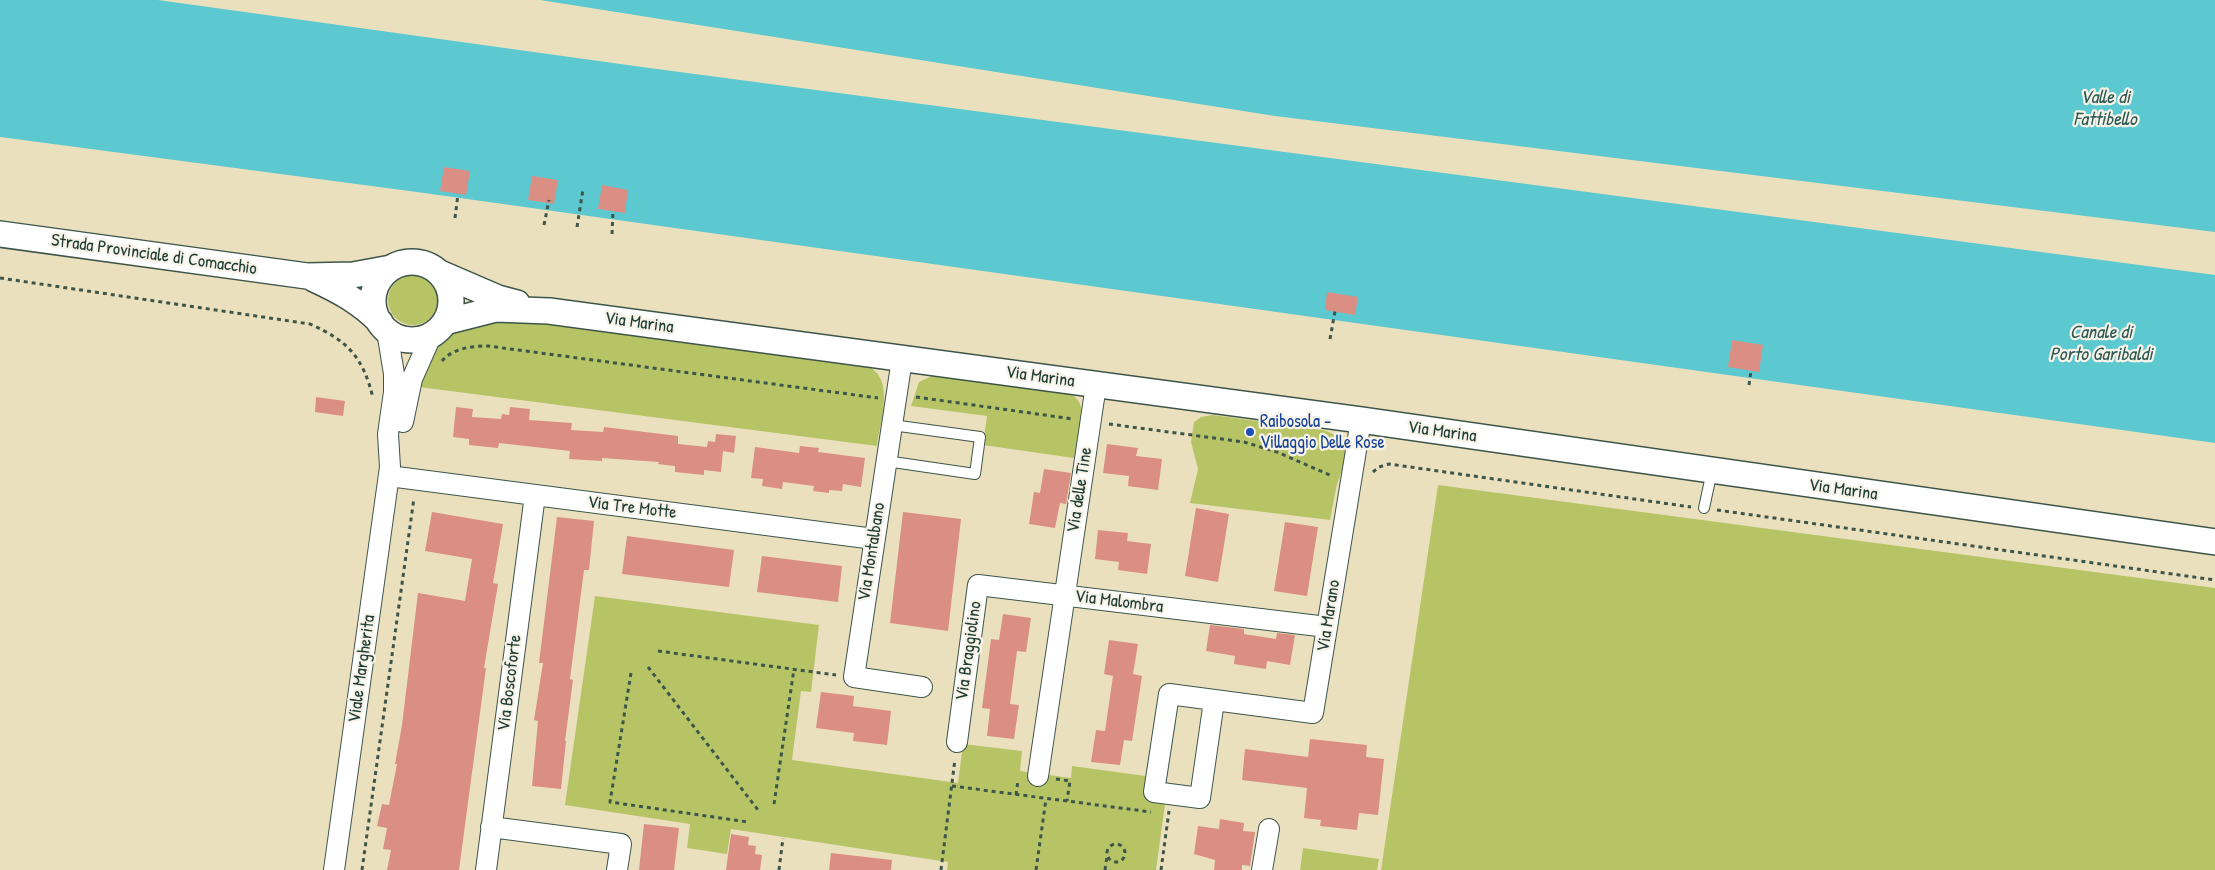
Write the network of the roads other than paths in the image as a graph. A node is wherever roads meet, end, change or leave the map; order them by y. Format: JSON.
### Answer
{"nodes":[{"id":1,"x":0,"y":234,"type":"edge"},
{"id":2,"x":392,"y":268,"type":"junction"},
{"id":3,"x":440,"y":273,"type":"junction"},
{"id":4,"x":308,"y":276,"type":"junction"},
{"id":5,"x":549,"y":311,"type":"junction"},
{"id":6,"x":384,"y":326,"type":"junction"},
{"id":7,"x":439,"y":328,"type":"junction"},
{"id":8,"x":902,"y":359,"type":"junction"},
{"id":9,"x":1096,"y":385,"type":"junction"},
{"id":10,"x":1362,"y":420,"type":"junction"},
{"id":11,"x":892,"y":425,"type":"junction"},
{"id":12,"x":886,"y":461,"type":"junction"},
{"id":13,"x":1712,"y":471,"type":"junction"},
{"id":14,"x":389,"y":472,"type":"junction"},
{"id":15,"x":535,"y":495,"type":"junction"},
{"id":16,"x":1704,"y":508,"type":"road end"},
{"id":17,"x":874,"y":539,"type":"junction"},
{"id":18,"x":2215,"y":542,"type":"edge"},
{"id":19,"x":1063,"y":596,"type":"junction"},
{"id":20,"x":1327,"y":626,"type":"junction"},
{"id":21,"x":922,"y":687,"type":"dead end"},
{"id":22,"x":1214,"y":701,"type":"junction"},
{"id":23,"x":957,"y":742,"type":"road end"},
{"id":24,"x":1029,"y":775,"type":"road end"},
{"id":25,"x":491,"y":827,"type":"junction"},
{"id":26,"x":1269,"y":829,"type":"dead end"},
{"id":27,"x":334,"y":870,"type":"edge"},
{"id":28,"x":486,"y":870,"type":"edge"},
{"id":29,"x":617,"y":870,"type":"edge"},
{"id":30,"x":1262,"y":870,"type":"edge"}],
"edges":[{"from":1,"to":4,"type":"street","name":"Strada Provinciale di Comacchio"},
{"from":2,"to":3,"type":"street"},
{"from":2,"to":4,"type":"street","name":"Strada Provinciale di Comacchio"},
{"from":2,"to":6,"type":"street"},
{"from":3,"to":5,"type":"street","name":"Via Marina"},
{"from":3,"to":7,"type":"street"},
{"from":4,"to":6,"type":"street","name":"Strada Provinciale di Comacchio"},
{"from":5,"to":7,"type":"street","name":"Via Marina"},
{"from":5,"to":8,"type":"street","name":"Via Marina"},
{"from":6,"to":7,"type":"street"},
{"from":6,"to":14,"type":"street","name":"Viale Margherita"},
{"from":7,"to":14,"type":"street","name":"Viale Margherita"},
{"from":8,"to":9,"type":"street","name":"Via Marina"},
{"from":8,"to":11,"type":"street","name":"Via Montalbano"},
{"from":9,"to":10,"type":"street","name":"Via Marina"},
{"from":9,"to":19,"type":"street","name":"Via delle Tine"},
{"from":10,"to":13,"type":"street","name":"Via Marina"},
{"from":10,"to":20,"type":"street","name":"Via Marano"},
{"from":11,"to":12,"type":"street","name":"Via Montalbano"},
{"from":11,"to":12,"type":"lane"},
{"from":12,"to":17,"type":"street","name":"Via Montalbano"},
{"from":13,"to":16,"type":"lane"},
{"from":13,"to":18,"type":"street","name":"Via Marina"},
{"from":14,"to":15,"type":"street","name":"Via Tre Motte"},
{"from":14,"to":27,"type":"street","name":"Viale Margherita"},
{"from":15,"to":17,"type":"street","name":"Via Tre Motte"},
{"from":15,"to":25,"type":"street","name":"Via Boscoforte"},
{"from":17,"to":21,"type":"street","name":"Via Montalbano"},
{"from":19,"to":20,"type":"street","name":"Via Malombra"},
{"from":19,"to":23,"type":"street","name":"Via Braggiolino"},
{"from":19,"to":24,"type":"street","name":"Via Malombra"},
{"from":20,"to":22,"type":"street","name":"Via Marano"},
{"from":22,"to":22,"type":"street"},
{"from":25,"to":28,"type":"street","name":"Via Boscoforte"},
{"from":25,"to":29,"type":"street"},
{"from":26,"to":30,"type":"street"}]}
